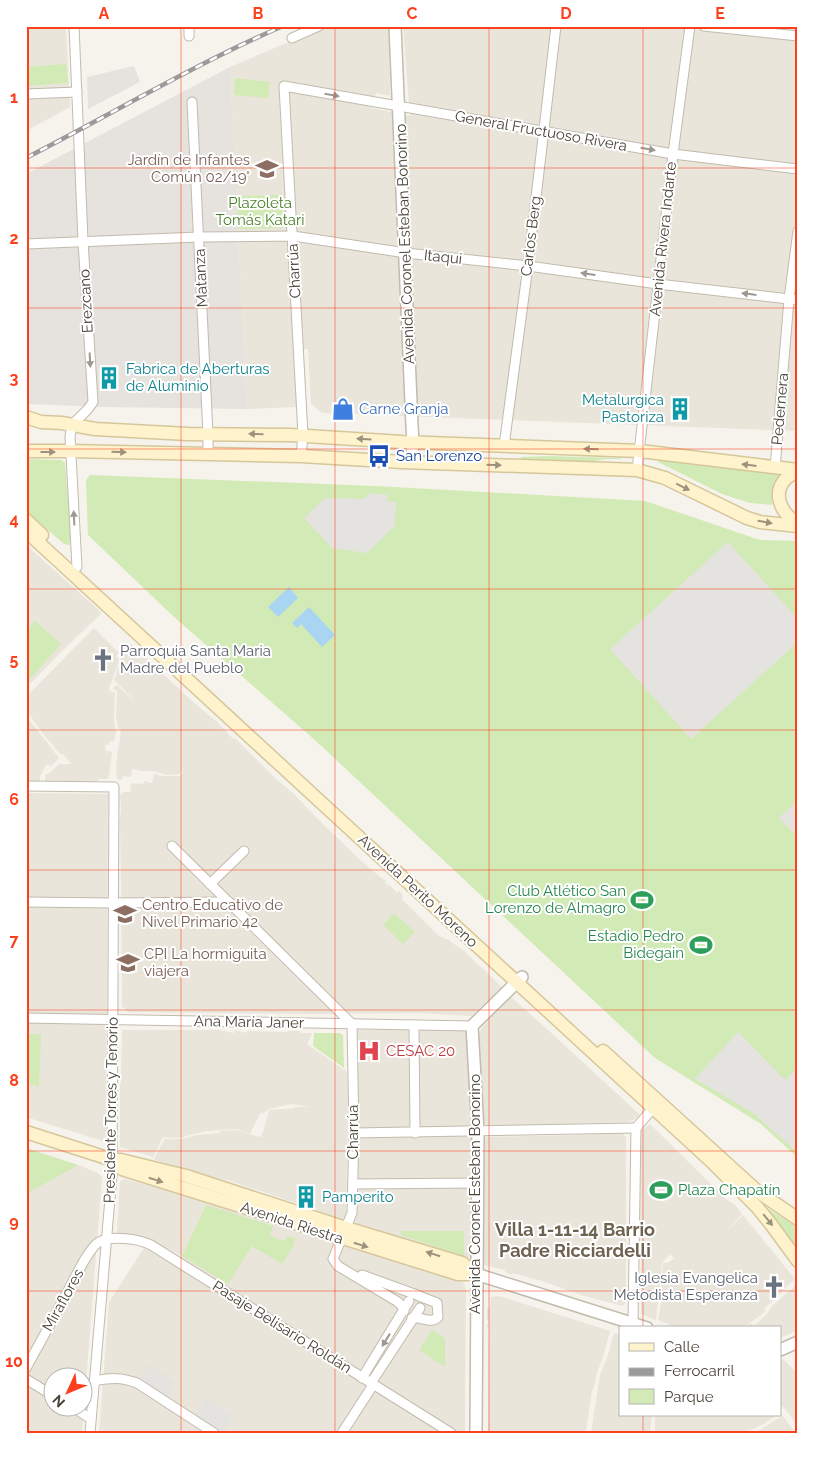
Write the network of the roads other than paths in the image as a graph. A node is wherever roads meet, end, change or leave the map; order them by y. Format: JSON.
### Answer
{"nodes":[{"id":1,"x":74,"y":26,"type":"edge"},
{"id":2,"x":319,"y":26,"type":"edge"},
{"id":3,"x":395,"y":26,"type":"edge"},
{"id":4,"x":556,"y":26,"type":"edge"},
{"id":5,"x":690,"y":26,"type":"edge"},
{"id":6,"x":704,"y":26,"type":"edge"},
{"id":7,"x":798,"y":36,"type":"edge"},
{"id":8,"x":292,"y":38,"type":"dead end"},
{"id":9,"x":284,"y":86,"type":"joint"},
{"id":10,"x":76,"y":92,"type":"junction"},
{"id":11,"x":26,"y":94,"type":"edge"},
{"id":12,"x":192,"y":102,"type":"dead end"},
{"id":13,"x":399,"y":107,"type":"junction"},
{"id":14,"x":543,"y":131,"type":"junction"},
{"id":15,"x":673,"y":154,"type":"junction"},
{"id":16,"x":798,"y":169,"type":"edge"},
{"id":17,"x":798,"y":231,"type":"edge"},
{"id":18,"x":293,"y":236,"type":"junction"},
{"id":19,"x":199,"y":237,"type":"junction"},
{"id":20,"x":83,"y":241,"type":"junction"},
{"id":21,"x":26,"y":244,"type":"edge"},
{"id":22,"x":406,"y":253,"type":"junction"},
{"id":23,"x":528,"y":266,"type":"junction"},
{"id":24,"x":658,"y":284,"type":"junction"},
{"id":25,"x":794,"y":299,"type":"edge"},
{"id":26,"x":26,"y":417,"type":"edge"},
{"id":27,"x":41,"y":422,"type":"junction"},
{"id":28,"x":26,"y":425,"type":"edge"},
{"id":29,"x":72,"y":426,"type":"junction"},
{"id":30,"x":208,"y":434,"type":"junction"},
{"id":31,"x":303,"y":436,"type":"junction"},
{"id":32,"x":413,"y":442,"type":"junction"},
{"id":33,"x":504,"y":446,"type":"junction"},
{"id":34,"x":70,"y":451,"type":"junction"},
{"id":35,"x":640,"y":451,"type":"junction"},
{"id":36,"x":26,"y":452,"type":"edge"},
{"id":37,"x":208,"y":454,"type":"junction"},
{"id":38,"x":301,"y":456,"type":"junction"},
{"id":39,"x":410,"y":462,"type":"junction"},
{"id":40,"x":775,"y":468,"type":"junction"},
{"id":41,"x":637,"y":470,"type":"junction"},
{"id":42,"x":798,"y":470,"type":"edge"},
{"id":43,"x":26,"y":520,"type":"edge"},
{"id":44,"x":798,"y":525,"type":"edge"},
{"id":45,"x":26,"y":531,"type":"edge"},
{"id":46,"x":77,"y":567,"type":"junction"},
{"id":47,"x":26,"y":786,"type":"edge"},
{"id":48,"x":172,"y":846,"type":"dead end"},
{"id":49,"x":244,"y":851,"type":"dead end"},
{"id":50,"x":210,"y":884,"type":"junction"},
{"id":51,"x":26,"y":902,"type":"edge"},
{"id":52,"x":228,"y":902,"type":"junction"},
{"id":53,"x":113,"y":903,"type":"junction"},
{"id":54,"x":519,"y":979,"type":"junction"},
{"id":55,"x":26,"y":1018,"type":"edge"},
{"id":56,"x":113,"y":1019,"type":"junction"},
{"id":57,"x":352,"y":1024,"type":"junction"},
{"id":58,"x":414,"y":1025,"type":"junction"},
{"id":59,"x":472,"y":1026,"type":"junction"},
{"id":60,"x":653,"y":1108,"type":"junction"},
{"id":61,"x":636,"y":1128,"type":"junction"},
{"id":62,"x":478,"y":1131,"type":"junction"},
{"id":63,"x":26,"y":1132,"type":"edge"},
{"id":64,"x":354,"y":1133,"type":"junction"},
{"id":65,"x":415,"y":1133,"type":"junction"},
{"id":66,"x":112,"y":1160,"type":"junction"},
{"id":67,"x":478,"y":1183,"type":"junction"},
{"id":68,"x":353,"y":1184,"type":"junction"},
{"id":69,"x":798,"y":1219,"type":"edge"},
{"id":70,"x":344,"y":1233,"type":"junction"},
{"id":71,"x":107,"y":1240,"type":"junction"},
{"id":72,"x":798,"y":1261,"type":"edge"},
{"id":73,"x":343,"y":1268,"type":"junction"},
{"id":74,"x":476,"y":1274,"type":"junction"},
{"id":75,"x":415,"y":1297,"type":"junction"},
{"id":76,"x":404,"y":1311,"type":"junction"},
{"id":77,"x":412,"y":1318,"type":"junction"},
{"id":78,"x":633,"y":1323,"type":"junction"},
{"id":79,"x":641,"y":1326,"type":"edge"},
{"id":80,"x":798,"y":1342,"type":"edge"},
{"id":81,"x":782,"y":1349,"type":"edge"},
{"id":82,"x":26,"y":1368,"type":"edge"},
{"id":83,"x":362,"y":1378,"type":"junction"},
{"id":84,"x":26,"y":1379,"type":"edge"},
{"id":85,"x":94,"y":1381,"type":"junction"},
{"id":86,"x":372,"y":1384,"type":"junction"},
{"id":87,"x":42,"y":1389,"type":"edge"},
{"id":88,"x":86,"y":1416,"type":"edge"},
{"id":89,"x":91,"y":1419,"type":"junction"},
{"id":90,"x":90,"y":1433,"type":"edge"},
{"id":91,"x":214,"y":1433,"type":"edge"},
{"id":92,"x":342,"y":1433,"type":"edge"},
{"id":93,"x":451,"y":1433,"type":"edge"},
{"id":94,"x":476,"y":1433,"type":"edge"}],
"edges":[{"from":1,"to":10,"type":"street","name":"Erezcano"},
{"from":2,"to":8,"type":"street"},
{"from":3,"to":13,"type":"street","name":"Avenida Coronel Esteban Bonorino"},
{"from":4,"to":14,"type":"street","name":"Carlos Berg"},
{"from":5,"to":15,"type":"street","name":"Avenida Rivera Indarte"},
{"from":6,"to":7,"type":"street"},
{"from":9,"to":13,"type":"street","name":"General Fructuoso Rivera","one_way":true},
{"from":9,"to":18,"type":"street","name":"Charrúa"},
{"from":10,"to":11,"type":"street"},
{"from":10,"to":20,"type":"street","name":"Erezcano"},
{"from":12,"to":19,"type":"street","name":"Matanza"},
{"from":13,"to":14,"type":"street","name":"General Fructuoso Rivera"},
{"from":13,"to":22,"type":"street","name":"Avenida Coronel Esteban Bonorino"},
{"from":14,"to":15,"type":"street","name":"General Fructuoso Rivera","one_way":true},
{"from":14,"to":23,"type":"street","name":"Carlos Berg"},
{"from":15,"to":16,"type":"street","name":"General Fructuoso Rivera"},
{"from":15,"to":24,"type":"street","name":"Avenida Rivera Indarte"},
{"from":17,"to":25,"type":"street","name":"Pedernera"},
{"from":18,"to":19,"type":"street","name":"Itaqui"},
{"from":18,"to":22,"type":"street","name":"Itaqui"},
{"from":18,"to":31,"type":"street","name":"Charrúa"},
{"from":19,"to":20,"type":"street","name":"Itaqui"},
{"from":19,"to":30,"type":"street","name":"Matanza"},
{"from":20,"to":21,"type":"street","name":"Itaqui"},
{"from":20,"to":29,"type":"street","name":"Erezcano","one_way":true},
{"from":22,"to":23,"type":"street","name":"Itaqui"},
{"from":22,"to":32,"type":"street","name":"Avenida Coronel Esteban Bonorino"},
{"from":24,"to":23,"type":"street","name":"Itaqui","one_way":true},
{"from":23,"to":33,"type":"street","name":"Carlos Berg"},
{"from":25,"to":24,"type":"street","name":"Itaqui","one_way":true},
{"from":24,"to":35,"type":"street","name":"Avenida Rivera Indarte"},
{"from":25,"to":40,"type":"street","name":"Pedernera"},
{"from":26,"to":27,"type":"main road"},
{"from":27,"to":28,"type":"main road"},
{"from":27,"to":29,"type":"main road"},
{"from":29,"to":30,"type":"main road"},
{"from":29,"to":34,"type":"street"},
{"from":31,"to":30,"type":"main road","one_way":true},
{"from":30,"to":37,"type":"street","name":"Matanza"},
{"from":32,"to":31,"type":"main road","one_way":true},
{"from":31,"to":38,"type":"street","name":"Charrúa"},
{"from":32,"to":33,"type":"main road"},
{"from":32,"to":39,"type":"street","name":"Avenida Coronel Esteban Bonorino"},
{"from":35,"to":33,"type":"main road","one_way":true},
{"from":36,"to":34,"type":"main road","one_way":true},
{"from":34,"to":37,"type":"main road","one_way":true},
{"from":46,"to":34,"type":"street","one_way":true},
{"from":40,"to":35,"type":"main road","one_way":true},
{"from":35,"to":41,"type":"street","name":"Avenida Rivera Indarte"},
{"from":37,"to":38,"type":"main road"},
{"from":38,"to":39,"type":"main road"},
{"from":39,"to":41,"type":"main road","one_way":true},
{"from":40,"to":42,"type":"main road"},
{"from":41,"to":44,"type":"main road","one_way":true},
{"from":42,"to":44,"type":"main road"},
{"from":43,"to":46,"type":"main road","name":"Avenida Perito Moreno"},
{"from":45,"to":54,"type":"main road","name":"Avenida Perito Moreno"},
{"from":46,"to":54,"type":"main road","name":"Avenida Perito Moreno"},
{"from":47,"to":53,"type":"street","name":"Presidente Torres y Tenorio"},
{"from":48,"to":50,"type":"street"},
{"from":49,"to":50,"type":"street"},
{"from":50,"to":52,"type":"street"},
{"from":51,"to":53,"type":"street"},
{"from":52,"to":53,"type":"street"},
{"from":52,"to":57,"type":"street"},
{"from":53,"to":56,"type":"street","name":"Presidente Torres y Tenorio"},
{"from":54,"to":59,"type":"street"},
{"from":54,"to":60,"type":"main road","name":"Avenida Perito Moreno"},
{"from":54,"to":69,"type":"main road","name":"Avenida Perito Moreno"},
{"from":55,"to":56,"type":"street","name":"Ana María Janer"},
{"from":56,"to":57,"type":"street","name":"Ana María Janer"},
{"from":56,"to":66,"type":"street","name":"Presidente Torres y Tenorio"},
{"from":57,"to":58,"type":"street","name":"Ana María Janer"},
{"from":57,"to":64,"type":"street","name":"Charrúa"},
{"from":58,"to":59,"type":"street","name":"Ana María Janer"},
{"from":58,"to":65,"type":"street"},
{"from":59,"to":62,"type":"street","name":"Avenida Coronel Esteban Bonorino"},
{"from":60,"to":61,"type":"street"},
{"from":60,"to":72,"type":"main road","name":"Avenida Perito Moreno","one_way":true},
{"from":61,"to":62,"type":"street"},
{"from":61,"to":78,"type":"street"},
{"from":62,"to":65,"type":"street"},
{"from":62,"to":67,"type":"street","name":"Avenida Coronel Esteban Bonorino"},
{"from":63,"to":66,"type":"main road","name":"Avenida Riestra"},
{"from":64,"to":65,"type":"street"},
{"from":64,"to":68,"type":"street","name":"Charrúa"},
{"from":66,"to":70,"type":"main road","name":"Avenida Riestra"},
{"from":66,"to":71,"type":"street","name":"Presidente Torres y Tenorio"},
{"from":67,"to":68,"type":"street"},
{"from":67,"to":74,"type":"street","name":"Avenida Coronel Esteban Bonorino"},
{"from":68,"to":70,"type":"street","name":"Charrúa"},
{"from":70,"to":73,"type":"street","name":"Charrúa"},
{"from":70,"to":74,"type":"main road","name":"Avenida Riestra"},
{"from":71,"to":82,"type":"street","name":"Miraflores"},
{"from":71,"to":83,"type":"street","name":"Pasaje Belisario Roldán"},
{"from":71,"to":85,"type":"street","name":"Presidente Torres y Tenorio"},
{"from":73,"to":75,"type":"street"},
{"from":73,"to":76,"type":"street"},
{"from":74,"to":78,"type":"street","name":"Avenida Riestra"},
{"from":74,"to":94,"type":"street","name":"Avenida Coronel Esteban Bonorino"},
{"from":75,"to":76,"type":"street"},
{"from":75,"to":77,"type":"street"},
{"from":75,"to":77,"type":"street"},
{"from":76,"to":83,"type":"street","one_way":true},
{"from":77,"to":86,"type":"street"},
{"from":78,"to":79,"type":"street","name":"Avenida Riestra"},
{"from":80,"to":81,"type":"street"},
{"from":83,"to":86,"type":"street","name":"Pasaje Belisario Roldán"},
{"from":84,"to":87,"type":"street"},
{"from":85,"to":89,"type":"street","name":"Presidente Torres y Tenorio"},
{"from":85,"to":91,"type":"street"},
{"from":86,"to":92,"type":"street"},
{"from":86,"to":93,"type":"street","name":"Pasaje Belisario Roldán"},
{"from":88,"to":89,"type":"street"},
{"from":89,"to":90,"type":"street","name":"Presidente Torres y Tenorio"}]}
